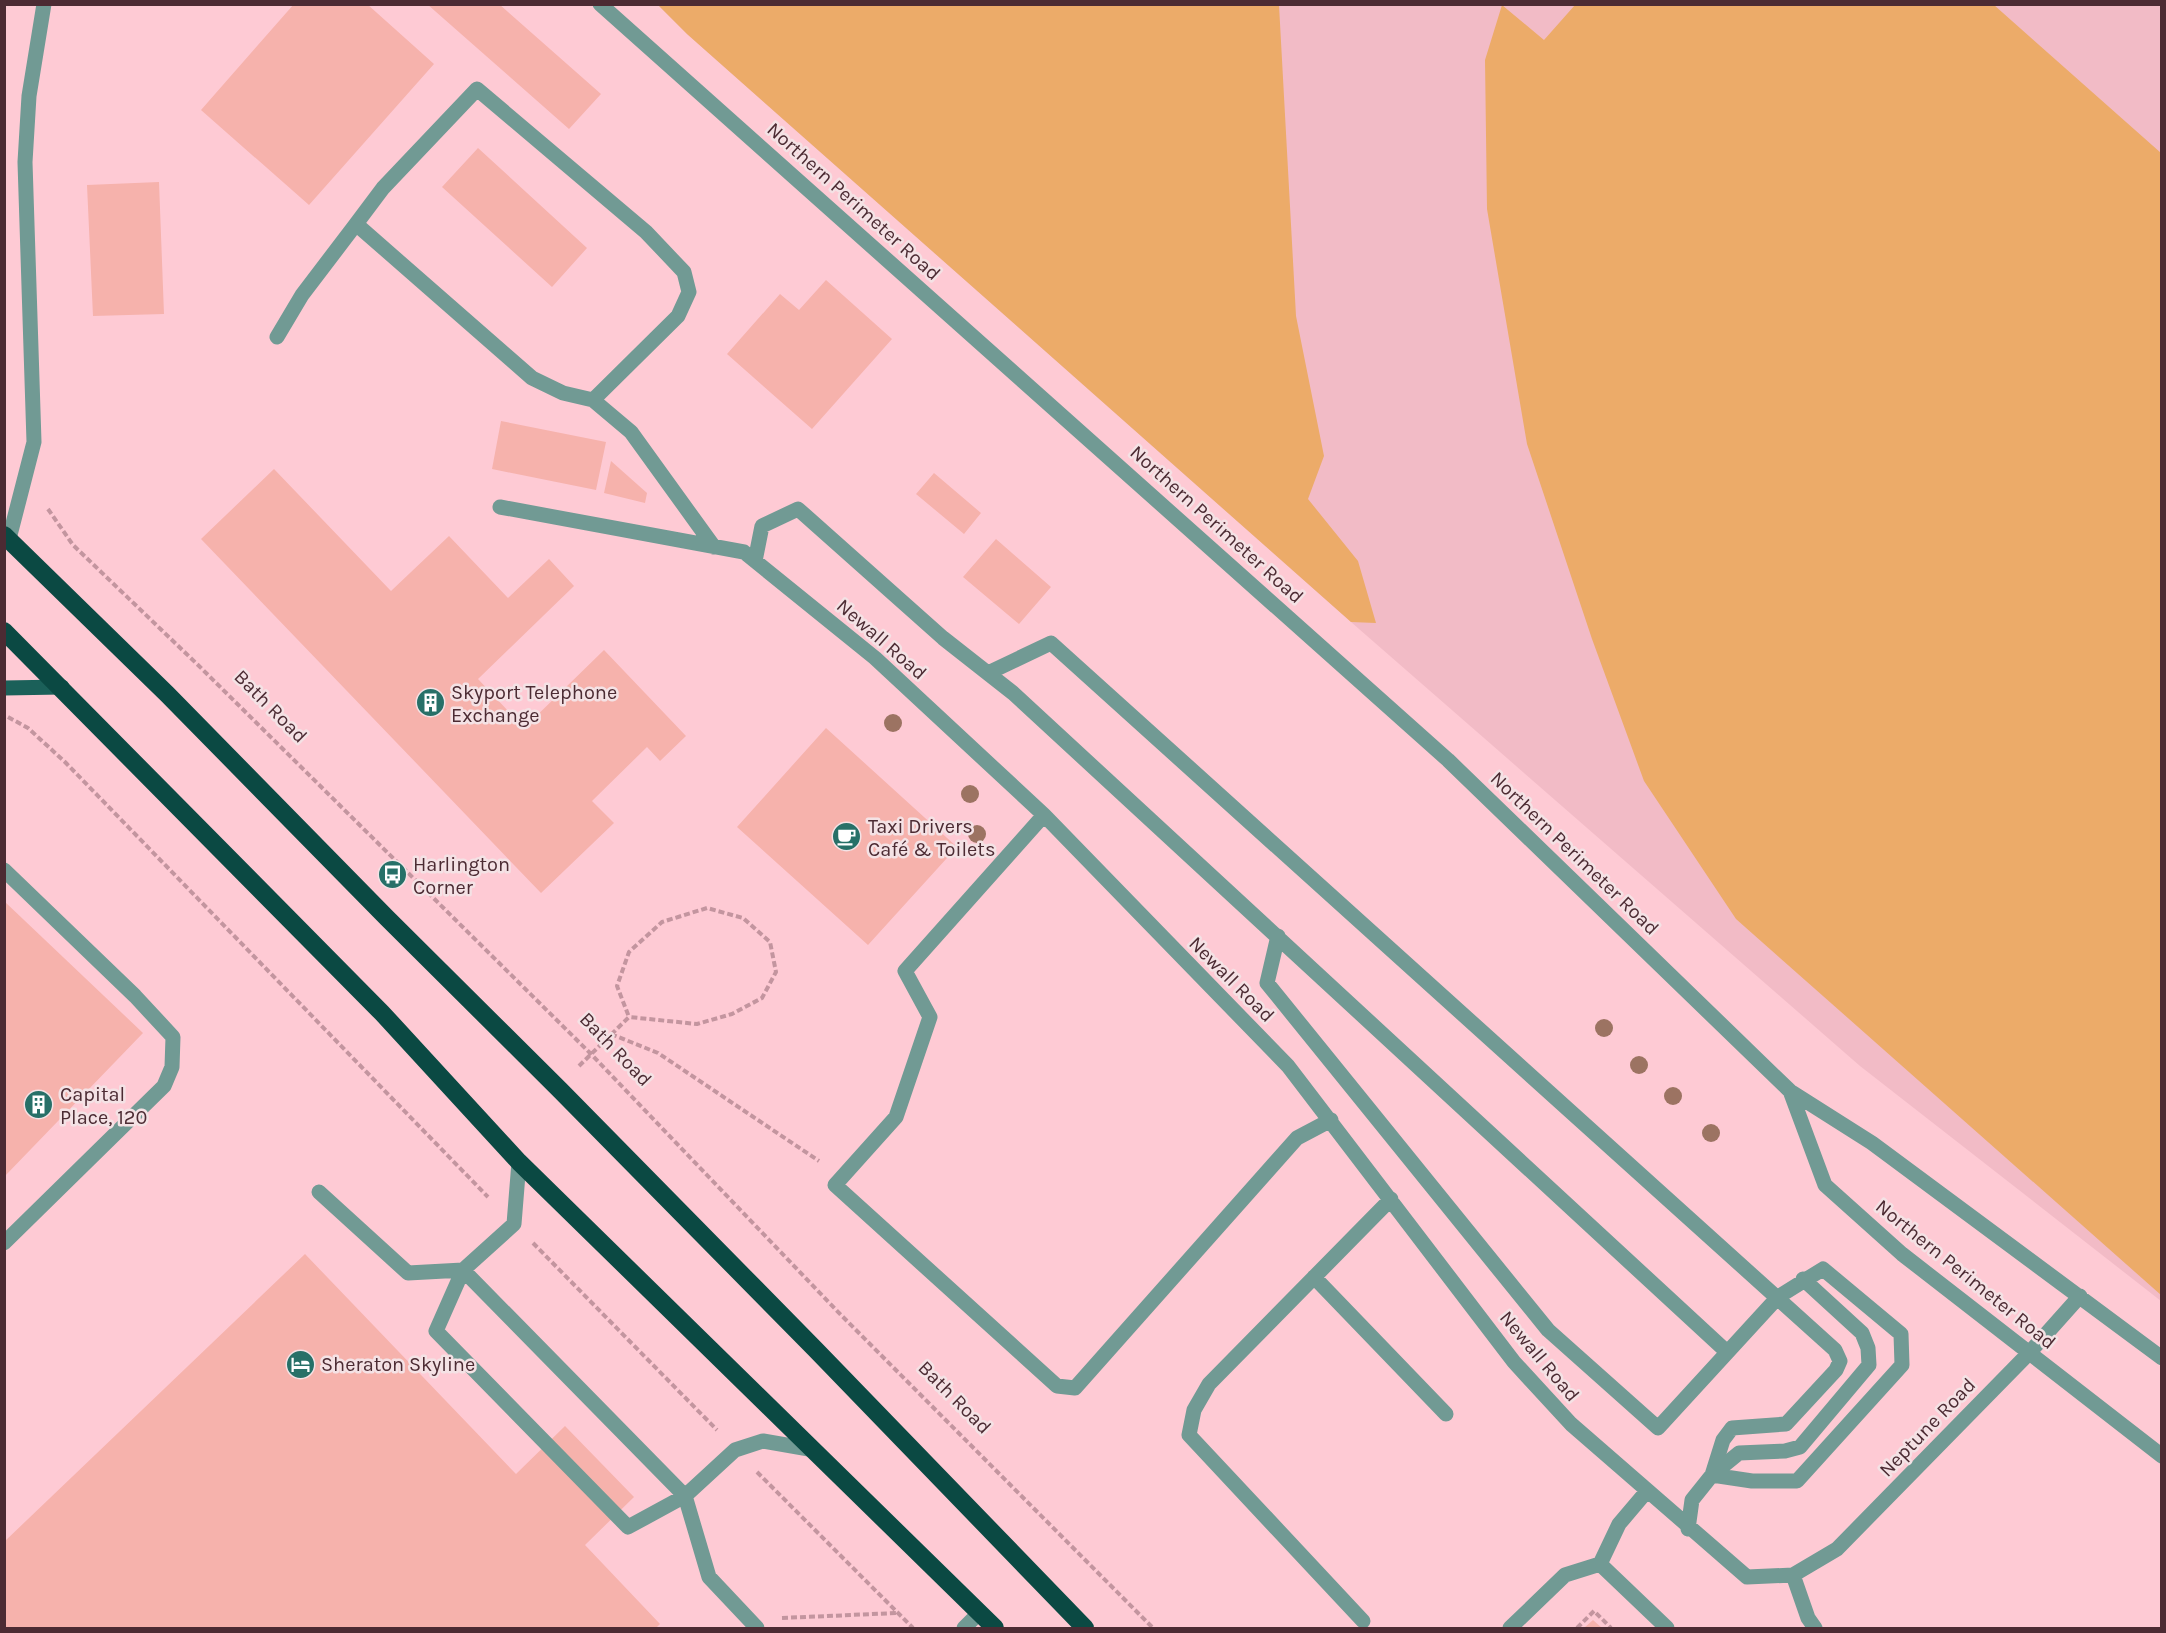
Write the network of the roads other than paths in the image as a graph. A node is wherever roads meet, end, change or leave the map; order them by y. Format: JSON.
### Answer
{"nodes":[{"id":1,"x":44,"y":4,"type":"edge"},
{"id":2,"x":600,"y":4,"type":"edge"},
{"id":3,"x":356,"y":224,"type":"junction"},
{"id":4,"x":278,"y":337,"type":"dead end"},
{"id":5,"x":593,"y":400,"type":"junction"},
{"id":6,"x":500,"y":507,"type":"dead end"},
{"id":7,"x":6,"y":540,"type":"edge"},
{"id":8,"x":714,"y":547,"type":"junction"},
{"id":9,"x":755,"y":561,"type":"junction"},
{"id":10,"x":4,"y":631,"type":"edge"},
{"id":11,"x":987,"y":673,"type":"junction"},
{"id":12,"x":62,"y":687,"type":"junction"},
{"id":13,"x":4,"y":688,"type":"edge"},
{"id":14,"x":1044,"y":815,"type":"junction"},
{"id":15,"x":4,"y":870,"type":"edge"},
{"id":16,"x":1278,"y":936,"type":"junction"},
{"id":17,"x":1790,"y":1091,"type":"junction"},
{"id":18,"x":1331,"y":1120,"type":"junction"},
{"id":19,"x":519,"y":1162,"type":"junction"},
{"id":20,"x":319,"y":1192,"type":"dead end"},
{"id":21,"x":1391,"y":1199,"type":"junction"},
{"id":22,"x":4,"y":1244,"type":"edge"},
{"id":23,"x":463,"y":1270,"type":"junction"},
{"id":24,"x":1314,"y":1277,"type":"junction"},
{"id":25,"x":1803,"y":1279,"type":"junction"},
{"id":26,"x":2080,"y":1296,"type":"junction"},
{"id":27,"x":1778,"y":1297,"type":"junction"},
{"id":28,"x":1726,"y":1352,"type":"junction"},
{"id":29,"x":2030,"y":1352,"type":"junction"},
{"id":30,"x":2162,"y":1358,"type":"edge"},
{"id":31,"x":1446,"y":1414,"type":"dead end"},
{"id":32,"x":809,"y":1449,"type":"junction"},
{"id":33,"x":2162,"y":1456,"type":"edge"},
{"id":34,"x":1712,"y":1475,"type":"junction"},
{"id":35,"x":1647,"y":1491,"type":"junction"},
{"id":36,"x":685,"y":1496,"type":"junction"},
{"id":37,"x":1688,"y":1528,"type":"junction"},
{"id":38,"x":1600,"y":1564,"type":"junction"},
{"id":39,"x":1793,"y":1575,"type":"junction"},
{"id":40,"x":979,"y":1613,"type":"junction"},
{"id":41,"x":1363,"y":1621,"type":"dead end"},
{"id":42,"x":753,"y":1624,"type":"edge"},
{"id":43,"x":964,"y":1629,"type":"edge"},
{"id":44,"x":995,"y":1629,"type":"edge"},
{"id":45,"x":1085,"y":1629,"type":"edge"},
{"id":46,"x":1510,"y":1629,"type":"edge"},
{"id":47,"x":1667,"y":1629,"type":"edge"},
{"id":48,"x":1815,"y":1629,"type":"edge"}],
"edges":[{"from":1,"to":7,"type":"street"},
{"from":2,"to":17,"type":"street","name":"Northern Perimeter Road"},
{"from":3,"to":4,"type":"street"},
{"from":3,"to":5,"type":"street"},
{"from":3,"to":5,"type":"street"},
{"from":5,"to":8,"type":"street"},
{"from":6,"to":8,"type":"street","name":"Newall Road"},
{"from":7,"to":45,"type":"highway"},
{"from":8,"to":9,"type":"street","name":"Newall Road"},
{"from":9,"to":11,"type":"street"},
{"from":9,"to":14,"type":"street","name":"Newall Road"},
{"from":10,"to":12,"type":"highway"},
{"from":11,"to":16,"type":"street"},
{"from":11,"to":27,"type":"street"},
{"from":12,"to":13,"type":"main road"},
{"from":12,"to":19,"type":"highway"},
{"from":14,"to":18,"type":"street","name":"Newall Road"},
{"from":14,"to":18,"type":"street"},
{"from":15,"to":22,"type":"street"},
{"from":16,"to":28,"type":"street"},
{"from":16,"to":28,"type":"street"},
{"from":17,"to":26,"type":"street","name":"Northern Perimeter Road"},
{"from":17,"to":29,"type":"street","name":"Northern Perimeter Road"},
{"from":18,"to":21,"type":"street","name":"Newall Road"},
{"from":19,"to":23,"type":"street"},
{"from":19,"to":32,"type":"highway"},
{"from":20,"to":23,"type":"street"},
{"from":21,"to":24,"type":"street"},
{"from":21,"to":35,"type":"street","name":"Newall Road"},
{"from":23,"to":36,"type":"street"},
{"from":23,"to":36,"type":"street"},
{"from":24,"to":31,"type":"street"},
{"from":24,"to":41,"type":"street"},
{"from":25,"to":27,"type":"street"},
{"from":25,"to":34,"type":"street"},
{"from":25,"to":34,"type":"street"},
{"from":26,"to":29,"type":"street","name":"Neptune Road"},
{"from":26,"to":30,"type":"street","name":"Northern Perimeter Road"},
{"from":27,"to":28,"type":"street"},
{"from":27,"to":34,"type":"street"},
{"from":29,"to":33,"type":"street","name":"Northern Perimeter Road"},
{"from":29,"to":39,"type":"street","name":"Neptune Road"},
{"from":32,"to":36,"type":"street"},
{"from":32,"to":40,"type":"highway"},
{"from":34,"to":37,"type":"street"},
{"from":35,"to":37,"type":"street","name":"Newall Road"},
{"from":35,"to":38,"type":"street"},
{"from":36,"to":42,"type":"street"},
{"from":37,"to":39,"type":"street","name":"Newall Road"},
{"from":38,"to":46,"type":"street"},
{"from":38,"to":47,"type":"street"},
{"from":39,"to":48,"type":"street"},
{"from":40,"to":43,"type":"street"},
{"from":40,"to":44,"type":"highway"}]}
